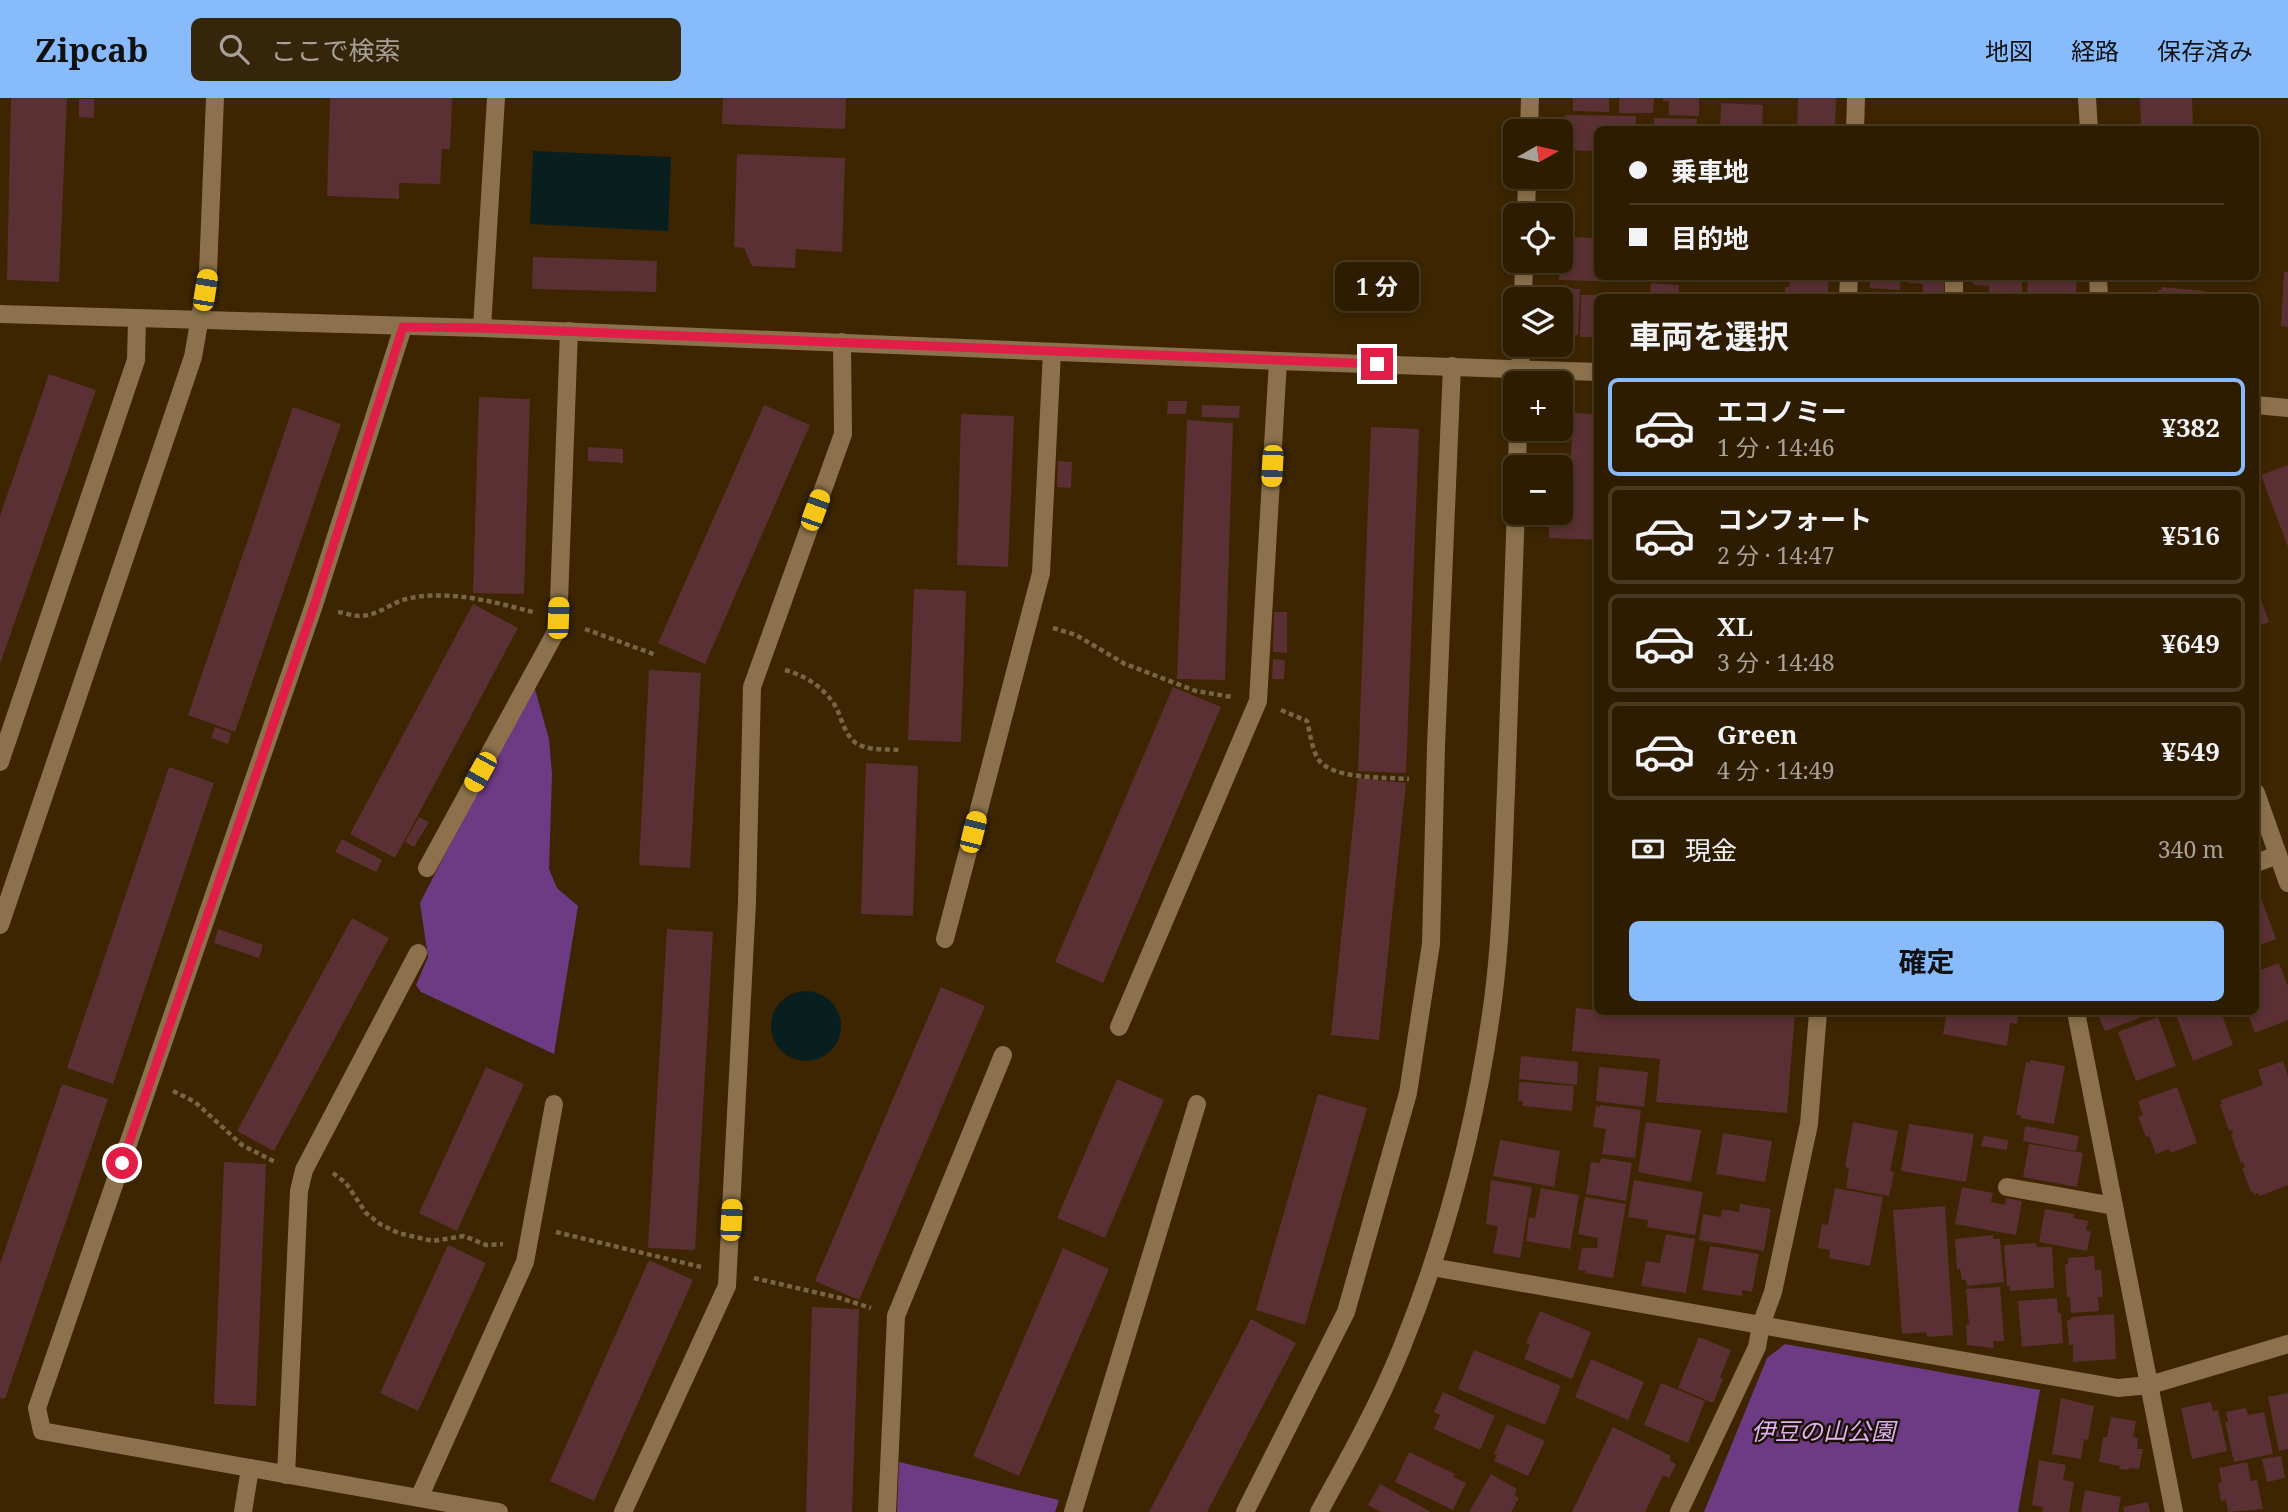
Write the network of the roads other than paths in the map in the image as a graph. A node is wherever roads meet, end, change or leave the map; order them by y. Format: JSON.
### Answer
{"nodes":[{"id":1,"x":215,"y":98,"type":"edge"},
{"id":2,"x":496,"y":98,"type":"edge"},
{"id":3,"x":1530,"y":98,"type":"edge"},
{"id":4,"x":1856,"y":98,"type":"edge"},
{"id":5,"x":2087,"y":98,"type":"edge"},
{"id":6,"x":1529,"y":119,"type":"edge"},
{"id":7,"x":1855,"y":126,"type":"edge"},
{"id":8,"x":2089,"y":126,"type":"edge"},
{"id":9,"x":0,"y":314,"type":"edge"},
{"id":10,"x":137,"y":319,"type":"junction"},
{"id":11,"x":201,"y":321,"type":"junction"},
{"id":12,"x":403,"y":327,"type":"junction"},
{"id":13,"x":482,"y":328,"type":"junction"},
{"id":14,"x":569,"y":331,"type":"junction"},
{"id":15,"x":842,"y":342,"type":"junction"},
{"id":16,"x":1052,"y":352,"type":"junction"},
{"id":17,"x":1279,"y":361,"type":"junction"},
{"id":18,"x":1451,"y":366,"type":"junction"},
{"id":19,"x":1594,"y":372,"type":"edge"},
{"id":20,"x":1573,"y":373,"type":"edge"},
{"id":21,"x":1503,"y":374,"type":"edge"},
{"id":22,"x":2259,"y":405,"type":"edge"},
{"id":23,"x":2288,"y":408,"type":"edge"},
{"id":24,"x":1515,"y":525,"type":"edge"},
{"id":25,"x":0,"y":762,"type":"edge"},
{"id":26,"x":2259,"y":801,"type":"edge"},
{"id":27,"x":2278,"y":855,"type":"junction"},
{"id":28,"x":2259,"y":862,"type":"edge"},
{"id":29,"x":427,"y":868,"type":"dead end"},
{"id":30,"x":2288,"y":883,"type":"edge"},
{"id":31,"x":0,"y":925,"type":"edge"},
{"id":32,"x":945,"y":939,"type":"dead end"},
{"id":33,"x":418,"y":953,"type":"dead end"},
{"id":34,"x":1818,"y":1015,"type":"edge"},
{"id":35,"x":2077,"y":1015,"type":"edge"},
{"id":36,"x":1119,"y":1027,"type":"dead end"},
{"id":37,"x":1003,"y":1055,"type":"dead end"},
{"id":38,"x":554,"y":1104,"type":"dead end"},
{"id":39,"x":1197,"y":1104,"type":"dead end"},
{"id":40,"x":2007,"y":1187,"type":"dead end"},
{"id":41,"x":2114,"y":1206,"type":"junction"},
{"id":42,"x":1432,"y":1267,"type":"junction"},
{"id":43,"x":1761,"y":1325,"type":"junction"},
{"id":44,"x":2288,"y":1343,"type":"edge"},
{"id":45,"x":2150,"y":1385,"type":"junction"},
{"id":46,"x":250,"y":1468,"type":"junction"},
{"id":47,"x":286,"y":1475,"type":"junction"},
{"id":48,"x":419,"y":1498,"type":"junction"},
{"id":49,"x":243,"y":1512,"type":"edge"},
{"id":50,"x":499,"y":1512,"type":"edge"},
{"id":51,"x":623,"y":1512,"type":"edge"},
{"id":52,"x":887,"y":1512,"type":"edge"},
{"id":53,"x":1073,"y":1512,"type":"edge"},
{"id":54,"x":1245,"y":1512,"type":"edge"},
{"id":55,"x":1319,"y":1512,"type":"edge"},
{"id":56,"x":1679,"y":1512,"type":"edge"},
{"id":57,"x":2174,"y":1512,"type":"edge"}],
"edges":[{"from":1,"to":11,"type":"street"},
{"from":2,"to":13,"type":"street"},
{"from":3,"to":6,"type":"street"},
{"from":4,"to":7,"type":"street"},
{"from":5,"to":8,"type":"street"},
{"from":9,"to":10,"type":"street"},
{"from":10,"to":11,"type":"street"},
{"from":10,"to":25,"type":"street"},
{"from":11,"to":12,"type":"street"},
{"from":11,"to":31,"type":"street"},
{"from":12,"to":13,"type":"street"},
{"from":12,"to":46,"type":"street"},
{"from":13,"to":14,"type":"street"},
{"from":14,"to":15,"type":"street"},
{"from":14,"to":29,"type":"street"},
{"from":15,"to":16,"type":"street"},
{"from":15,"to":51,"type":"street"},
{"from":16,"to":17,"type":"street"},
{"from":16,"to":32,"type":"street"},
{"from":17,"to":18,"type":"street"},
{"from":17,"to":36,"type":"street"},
{"from":18,"to":21,"type":"street"},
{"from":18,"to":54,"type":"street"},
{"from":19,"to":20,"type":"street"},
{"from":22,"to":23,"type":"street"},
{"from":24,"to":42,"type":"street"},
{"from":26,"to":27,"type":"street"},
{"from":27,"to":28,"type":"street"},
{"from":27,"to":30,"type":"street"},
{"from":33,"to":47,"type":"street"},
{"from":34,"to":43,"type":"street"},
{"from":35,"to":41,"type":"street"},
{"from":37,"to":52,"type":"street"},
{"from":38,"to":48,"type":"street"},
{"from":39,"to":53,"type":"street"},
{"from":40,"to":41,"type":"street"},
{"from":41,"to":45,"type":"street"},
{"from":42,"to":43,"type":"street"},
{"from":42,"to":55,"type":"street"},
{"from":43,"to":45,"type":"street"},
{"from":43,"to":56,"type":"street"},
{"from":44,"to":45,"type":"street"},
{"from":45,"to":57,"type":"street"},
{"from":46,"to":47,"type":"street"},
{"from":46,"to":49,"type":"street"},
{"from":47,"to":48,"type":"street"},
{"from":48,"to":50,"type":"street"}]}
